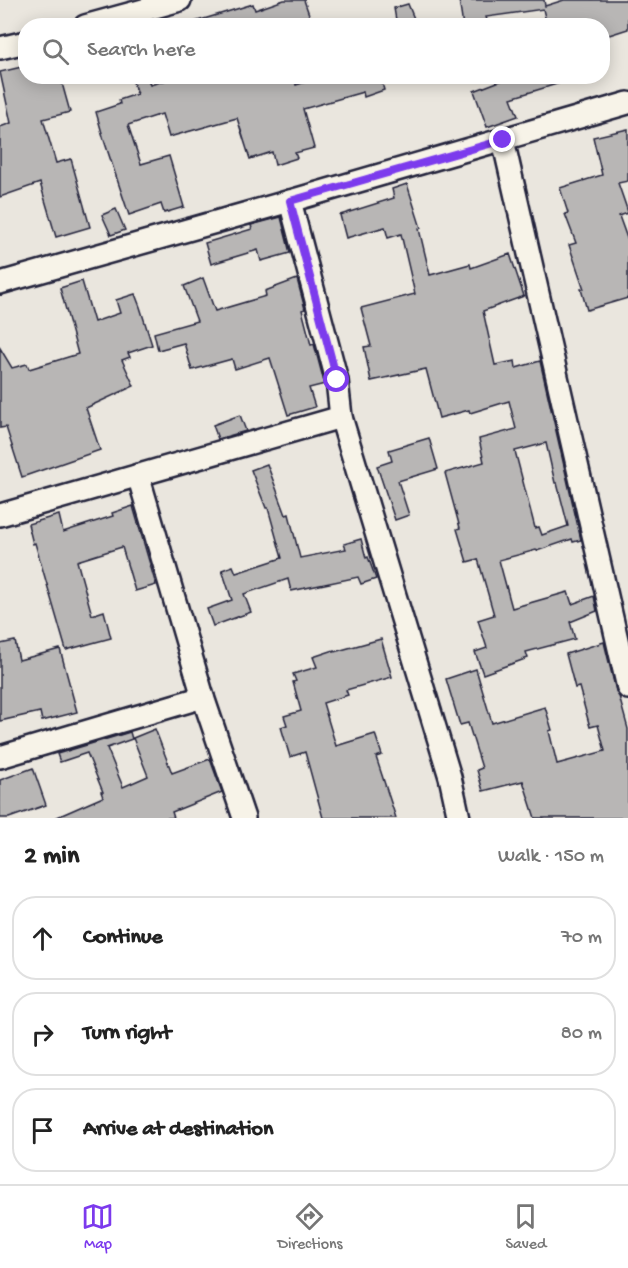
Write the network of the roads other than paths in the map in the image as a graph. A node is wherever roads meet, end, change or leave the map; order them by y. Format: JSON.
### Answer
{"nodes":[{"id":1,"x":180,"y":0,"type":"edge"},
{"id":2,"x":114,"y":18,"type":"edge"},
{"id":3,"x":18,"y":44,"type":"edge"},
{"id":4,"x":0,"y":48,"type":"edge"},
{"id":5,"x":628,"y":103,"type":"edge"},
{"id":6,"x":503,"y":140,"type":"junction"},
{"id":7,"x":290,"y":201,"type":"junction"},
{"id":8,"x":0,"y":283,"type":"edge"},
{"id":9,"x":341,"y":417,"type":"junction"},
{"id":10,"x":138,"y":475,"type":"junction"},
{"id":11,"x":0,"y":514,"type":"edge"},
{"id":12,"x":628,"y":688,"type":"edge"},
{"id":13,"x":203,"y":697,"type":"junction"},
{"id":14,"x":0,"y":757,"type":"edge"},
{"id":15,"x":244,"y":818,"type":"edge"},
{"id":16,"x":459,"y":818,"type":"edge"}],
"edges":[{"from":1,"to":2,"type":"street"},
{"from":3,"to":4,"type":"street"},
{"from":5,"to":6,"type":"street"},
{"from":6,"to":7,"type":"street"},
{"from":6,"to":12,"type":"street"},
{"from":7,"to":8,"type":"street"},
{"from":7,"to":9,"type":"street"},
{"from":9,"to":10,"type":"street"},
{"from":9,"to":16,"type":"street"},
{"from":10,"to":11,"type":"street"},
{"from":10,"to":13,"type":"street"},
{"from":13,"to":14,"type":"street"},
{"from":13,"to":15,"type":"street"}]}
